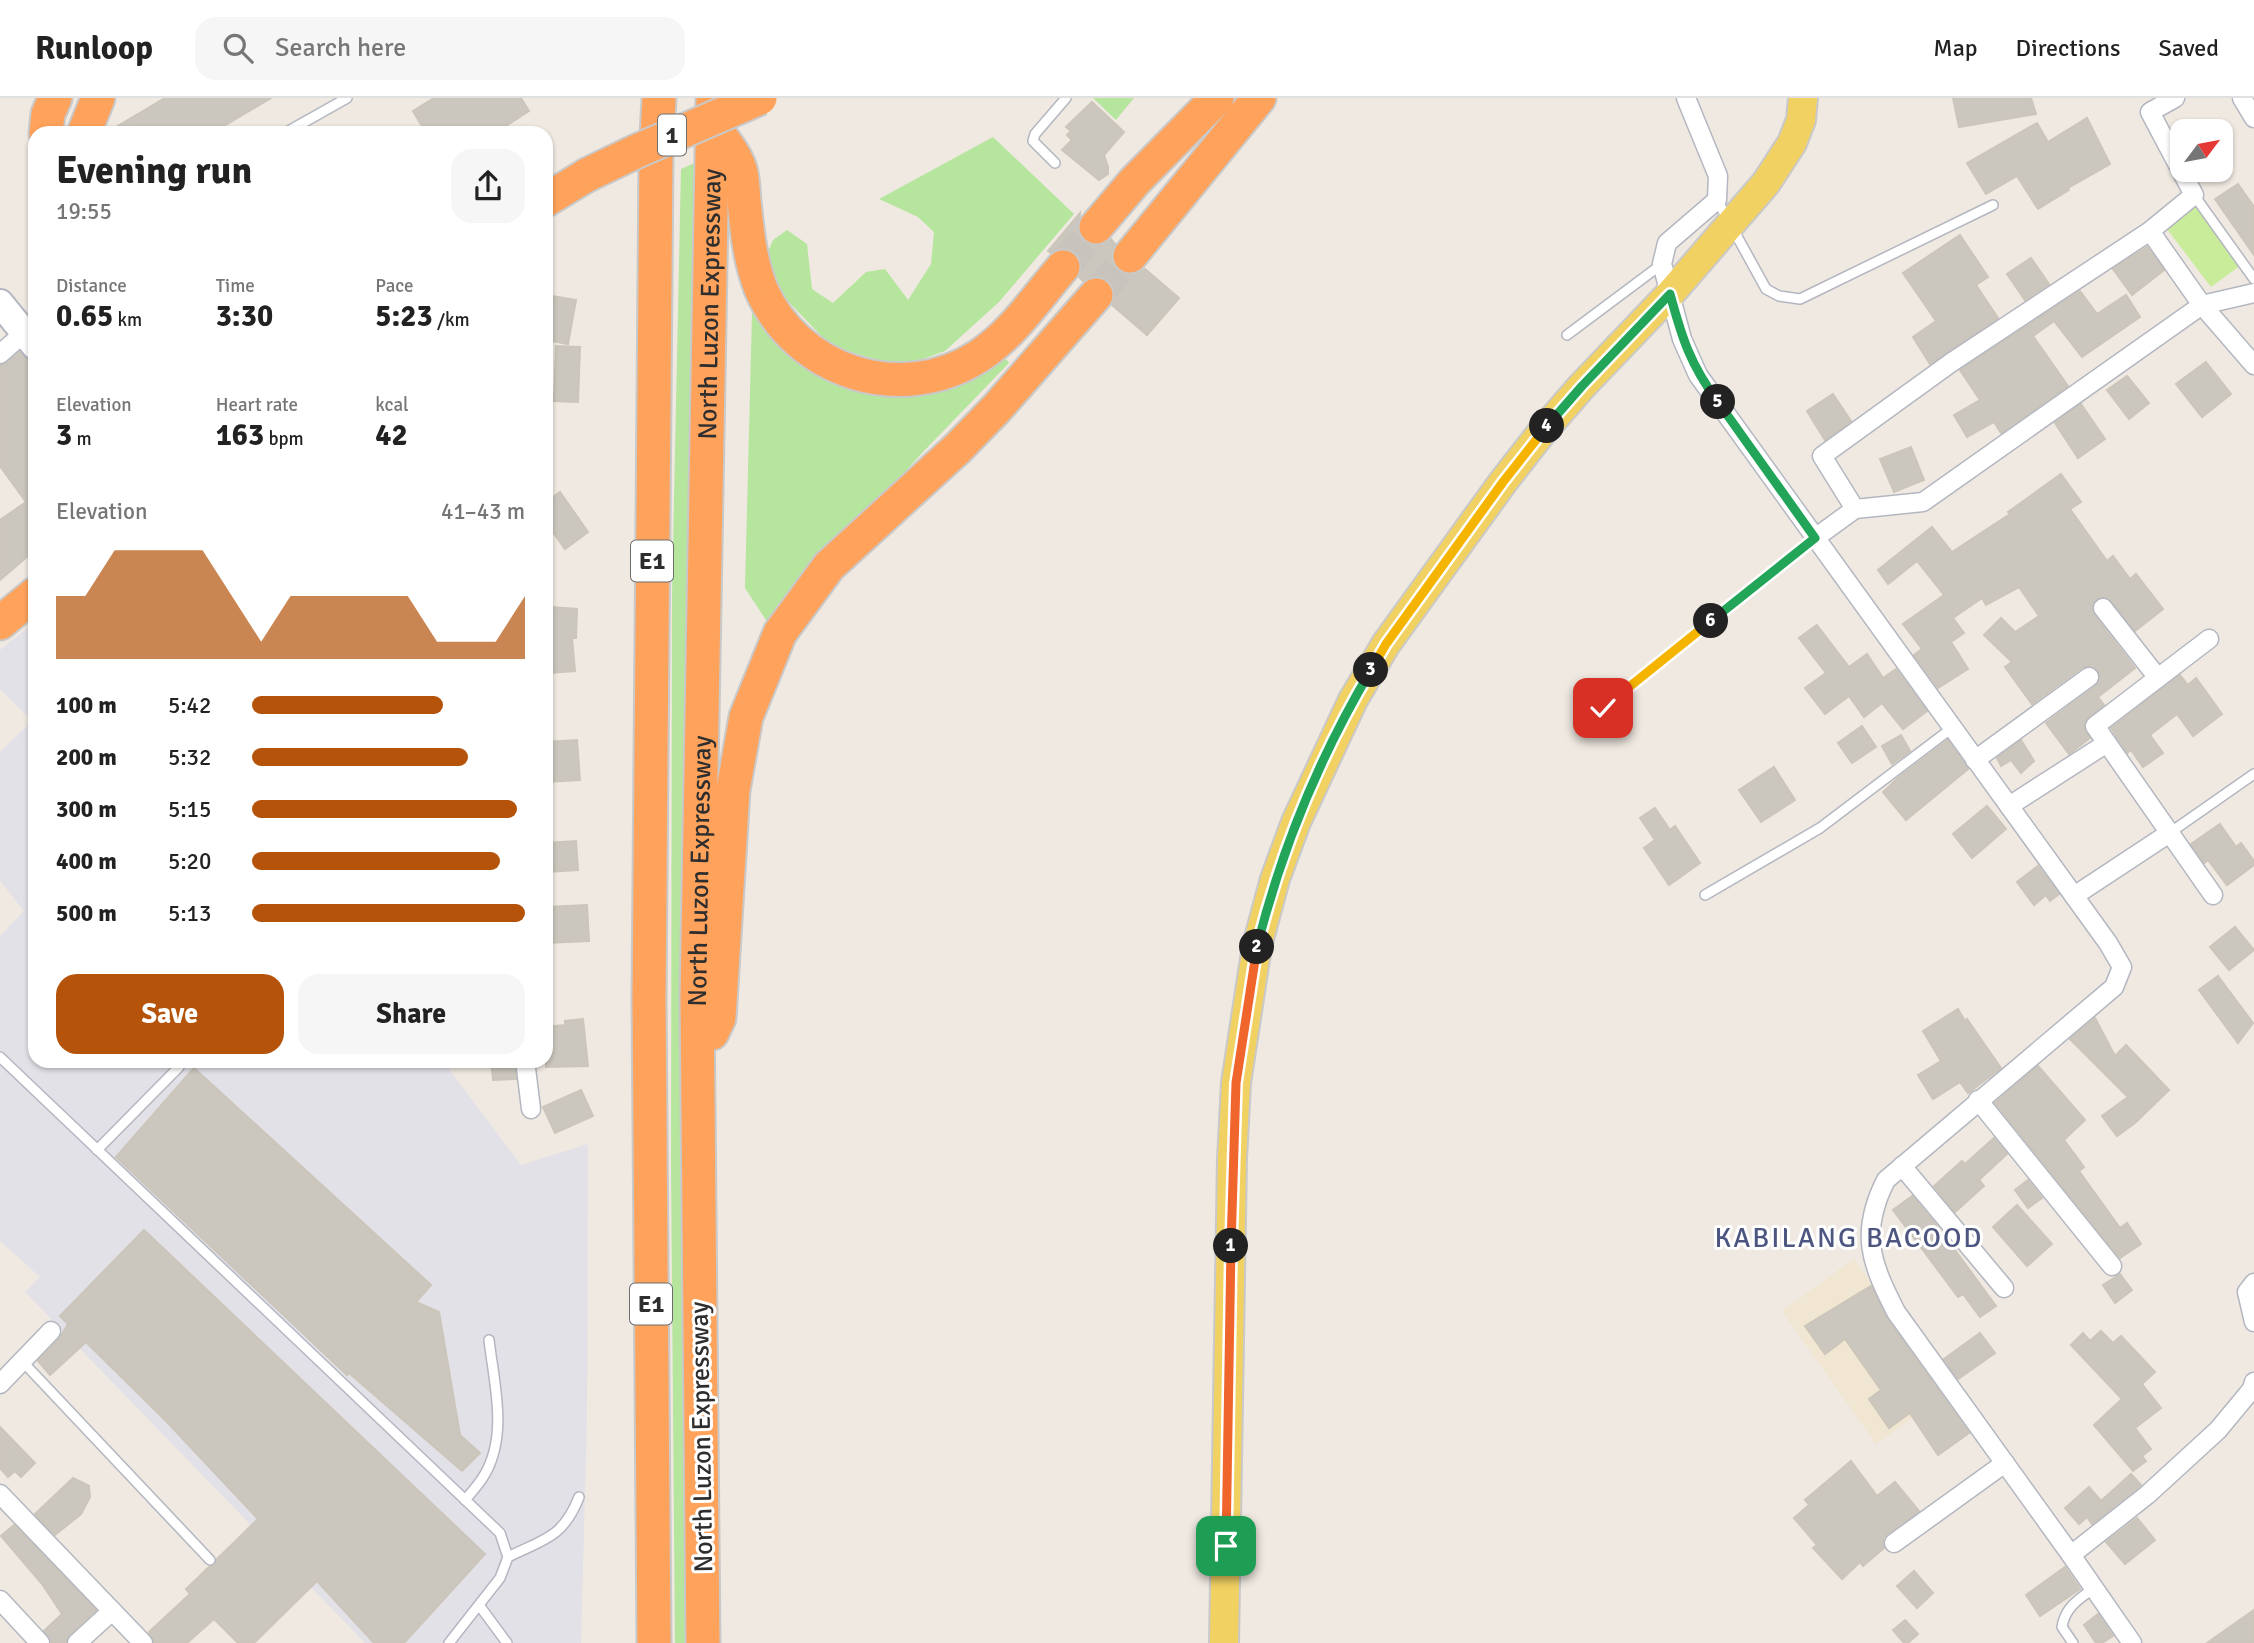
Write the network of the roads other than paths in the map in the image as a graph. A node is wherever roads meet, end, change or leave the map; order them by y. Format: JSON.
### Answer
{"nodes":[{"id":1,"x":54,"y":98,"type":"edge"},
{"id":2,"x":98,"y":98,"type":"edge"},
{"id":3,"x":347,"y":98,"type":"edge"},
{"id":4,"x":636,"y":98,"type":"edge"},
{"id":5,"x":659,"y":98,"type":"edge"},
{"id":6,"x":760,"y":98,"type":"edge"},
{"id":7,"x":1066,"y":98,"type":"edge"},
{"id":8,"x":1217,"y":98,"type":"edge"},
{"id":9,"x":1259,"y":98,"type":"edge"},
{"id":10,"x":1686,"y":98,"type":"edge"},
{"id":11,"x":1803,"y":98,"type":"edge"},
{"id":12,"x":2175,"y":98,"type":"edge"},
{"id":13,"x":2242,"y":98,"type":"edge"},
{"id":14,"x":712,"y":111,"type":"edge"},
{"id":15,"x":2254,"y":118,"type":"edge"},
{"id":16,"x":47,"y":126,"type":"edge"},
{"id":17,"x":87,"y":126,"type":"edge"},
{"id":18,"x":297,"y":126,"type":"edge"},
{"id":19,"x":656,"y":156,"type":"junction"},
{"id":20,"x":1055,"y":163,"type":"dead end"},
{"id":21,"x":2194,"y":195,"type":"junction"},
{"id":22,"x":553,"y":196,"type":"edge"},
{"id":23,"x":1717,"y":201,"type":"junction"},
{"id":24,"x":1993,"y":205,"type":"dead end"},
{"id":25,"x":1096,"y":228,"type":"tunnel mouth"},
{"id":26,"x":2150,"y":230,"type":"junction"},
{"id":27,"x":1130,"y":256,"type":"tunnel mouth"},
{"id":28,"x":1662,"y":264,"type":"junction"},
{"id":29,"x":1063,"y":267,"type":"tunnel mouth"},
{"id":30,"x":2254,"y":279,"type":"edge"},
{"id":31,"x":2254,"y":292,"type":"edge"},
{"id":32,"x":1670,"y":294,"type":"junction"},
{"id":33,"x":1096,"y":295,"type":"tunnel mouth"},
{"id":34,"x":0,"y":303,"type":"edge"},
{"id":35,"x":2202,"y":305,"type":"junction"},
{"id":36,"x":1567,"y":335,"type":"dead end"},
{"id":37,"x":28,"y":337,"type":"edge"},
{"id":38,"x":28,"y":340,"type":"edge"},
{"id":39,"x":0,"y":354,"type":"edge"},
{"id":40,"x":2254,"y":365,"type":"edge"},
{"id":41,"x":1855,"y":509,"type":"junction"},
{"id":42,"x":1815,"y":538,"type":"junction"},
{"id":43,"x":28,"y":600,"type":"edge"},
{"id":44,"x":2102,"y":608,"type":"dead end"},
{"id":45,"x":0,"y":623,"type":"edge"},
{"id":46,"x":2209,"y":639,"type":"dead end"},
{"id":47,"x":2089,"y":677,"type":"dead end"},
{"id":48,"x":2158,"y":678,"type":"junction"},
{"id":49,"x":1603,"y":708,"type":"dead end"},
{"id":50,"x":1952,"y":728,"type":"junction"},
{"id":51,"x":2107,"y":743,"type":"junction"},
{"id":52,"x":1975,"y":760,"type":"junction"},
{"id":53,"x":2254,"y":774,"type":"edge"},
{"id":54,"x":2009,"y":806,"type":"junction"},
{"id":55,"x":2171,"y":832,"type":"junction"},
{"id":56,"x":1705,"y":895,"type":"dead end"},
{"id":57,"x":2213,"y":895,"type":"dead end"},
{"id":58,"x":2074,"y":896,"type":"junction"},
{"id":59,"x":0,"y":1058,"type":"edge"},
{"id":60,"x":697,"y":1064,"type":"junction"},
{"id":61,"x":178,"y":1068,"type":"edge"},
{"id":62,"x":526,"y":1068,"type":"edge"},
{"id":63,"x":1978,"y":1100,"type":"junction"},
{"id":64,"x":531,"y":1109,"type":"dead end"},
{"id":65,"x":97,"y":1150,"type":"junction"},
{"id":66,"x":1902,"y":1166,"type":"junction"},
{"id":67,"x":2112,"y":1266,"type":"dead end"},
{"id":68,"x":2254,"y":1283,"type":"edge"},
{"id":69,"x":2004,"y":1287,"type":"dead end"},
{"id":70,"x":2254,"y":1322,"type":"edge"},
{"id":71,"x":51,"y":1331,"type":"dead end"},
{"id":72,"x":489,"y":1340,"type":"dead end"},
{"id":73,"x":23,"y":1362,"type":"junction"},
{"id":74,"x":2254,"y":1382,"type":"edge"},
{"id":75,"x":0,"y":1384,"type":"edge"},
{"id":76,"x":2006,"y":1463,"type":"junction"},
{"id":77,"x":0,"y":1494,"type":"edge"},
{"id":78,"x":579,"y":1497,"type":"dead end"},
{"id":79,"x":465,"y":1500,"type":"junction"},
{"id":80,"x":1894,"y":1543,"type":"dead end"},
{"id":81,"x":2071,"y":1555,"type":"junction"},
{"id":82,"x":508,"y":1557,"type":"junction"},
{"id":83,"x":210,"y":1560,"type":"dead end"},
{"id":84,"x":2094,"y":1588,"type":"junction"},
{"id":85,"x":0,"y":1600,"type":"edge"},
{"id":86,"x":479,"y":1605,"type":"junction"},
{"id":87,"x":113,"y":1611,"type":"junction"},
{"id":88,"x":40,"y":1643,"type":"edge"},
{"id":89,"x":78,"y":1643,"type":"edge"},
{"id":90,"x":143,"y":1643,"type":"edge"},
{"id":91,"x":449,"y":1643,"type":"edge"},
{"id":92,"x":506,"y":1643,"type":"edge"},
{"id":93,"x":654,"y":1643,"type":"edge"},
{"id":94,"x":703,"y":1643,"type":"edge"},
{"id":95,"x":1224,"y":1643,"type":"edge"},
{"id":96,"x":2073,"y":1643,"type":"edge"},
{"id":97,"x":2132,"y":1643,"type":"edge"}],
"edges":[{"from":1,"to":16,"type":"highway"},
{"from":2,"to":17,"type":"highway"},
{"from":3,"to":18,"type":"lane"},
{"from":4,"to":19,"type":"highway"},
{"from":5,"to":19,"type":"highway","name":"North Luzon Expressway","number":"E1"},
{"from":6,"to":22,"type":"highway","number":"1","bridge":true},
{"from":7,"to":20,"type":"lane"},
{"from":8,"to":25,"type":"highway"},
{"from":9,"to":27,"type":"highway"},
{"from":10,"to":23,"type":"street"},
{"from":11,"to":32,"type":"main road"},
{"from":12,"to":21,"type":"street"},
{"from":13,"to":15,"type":"street"},
{"from":14,"to":29,"type":"highway"},
{"from":14,"to":60,"type":"highway","name":"North Luzon Expressway","number":"E1"},
{"from":19,"to":93,"type":"highway","name":"North Luzon Expressway","number":"E1"},
{"from":21,"to":26,"type":"street"},
{"from":21,"to":30,"type":"lane"},
{"from":23,"to":24,"type":"lane"},
{"from":23,"to":28,"type":"street"},
{"from":26,"to":35,"type":"street"},
{"from":26,"to":41,"type":"street"},
{"from":28,"to":32,"type":"street"},
{"from":28,"to":36,"type":"lane"},
{"from":31,"to":35,"type":"street"},
{"from":32,"to":42,"type":"street"},
{"from":32,"to":95,"type":"main road"},
{"from":33,"to":60,"type":"highway"},
{"from":34,"to":37,"type":"main road"},
{"from":35,"to":40,"type":"street"},
{"from":35,"to":41,"type":"street"},
{"from":38,"to":39,"type":"street"},
{"from":41,"to":42,"type":"street"},
{"from":42,"to":49,"type":"lane"},
{"from":42,"to":50,"type":"street"},
{"from":43,"to":45,"type":"highway"},
{"from":44,"to":48,"type":"street"},
{"from":46,"to":48,"type":"street"},
{"from":47,"to":52,"type":"street"},
{"from":48,"to":51,"type":"street"},
{"from":50,"to":52,"type":"street"},
{"from":50,"to":56,"type":"lane"},
{"from":51,"to":54,"type":"street"},
{"from":51,"to":55,"type":"street"},
{"from":52,"to":54,"type":"street"},
{"from":53,"to":55,"type":"lane"},
{"from":54,"to":58,"type":"street"},
{"from":55,"to":57,"type":"street"},
{"from":55,"to":58,"type":"street"},
{"from":58,"to":63,"type":"street"},
{"from":59,"to":65,"type":"lane"},
{"from":60,"to":94,"type":"highway","name":"North Luzon Expressway","number":"E1"},
{"from":61,"to":65,"type":"lane"},
{"from":62,"to":64,"type":"street"},
{"from":63,"to":66,"type":"street"},
{"from":63,"to":67,"type":"street"},
{"from":65,"to":79,"type":"lane"},
{"from":66,"to":69,"type":"street"},
{"from":66,"to":76,"type":"street"},
{"from":68,"to":70,"type":"street"},
{"from":71,"to":73,"type":"street"},
{"from":72,"to":79,"type":"lane"},
{"from":73,"to":75,"type":"street"},
{"from":73,"to":83,"type":"lane"},
{"from":74,"to":81,"type":"street"},
{"from":76,"to":80,"type":"street"},
{"from":76,"to":81,"type":"street"},
{"from":77,"to":87,"type":"street"},
{"from":78,"to":82,"type":"lane"},
{"from":79,"to":82,"type":"lane"},
{"from":81,"to":84,"type":"street"},
{"from":82,"to":86,"type":"lane"},
{"from":84,"to":96,"type":"lane"},
{"from":84,"to":97,"type":"street"},
{"from":85,"to":88,"type":"street"},
{"from":86,"to":91,"type":"lane"},
{"from":86,"to":92,"type":"lane"},
{"from":87,"to":89,"type":"street"},
{"from":87,"to":90,"type":"street"}]}
